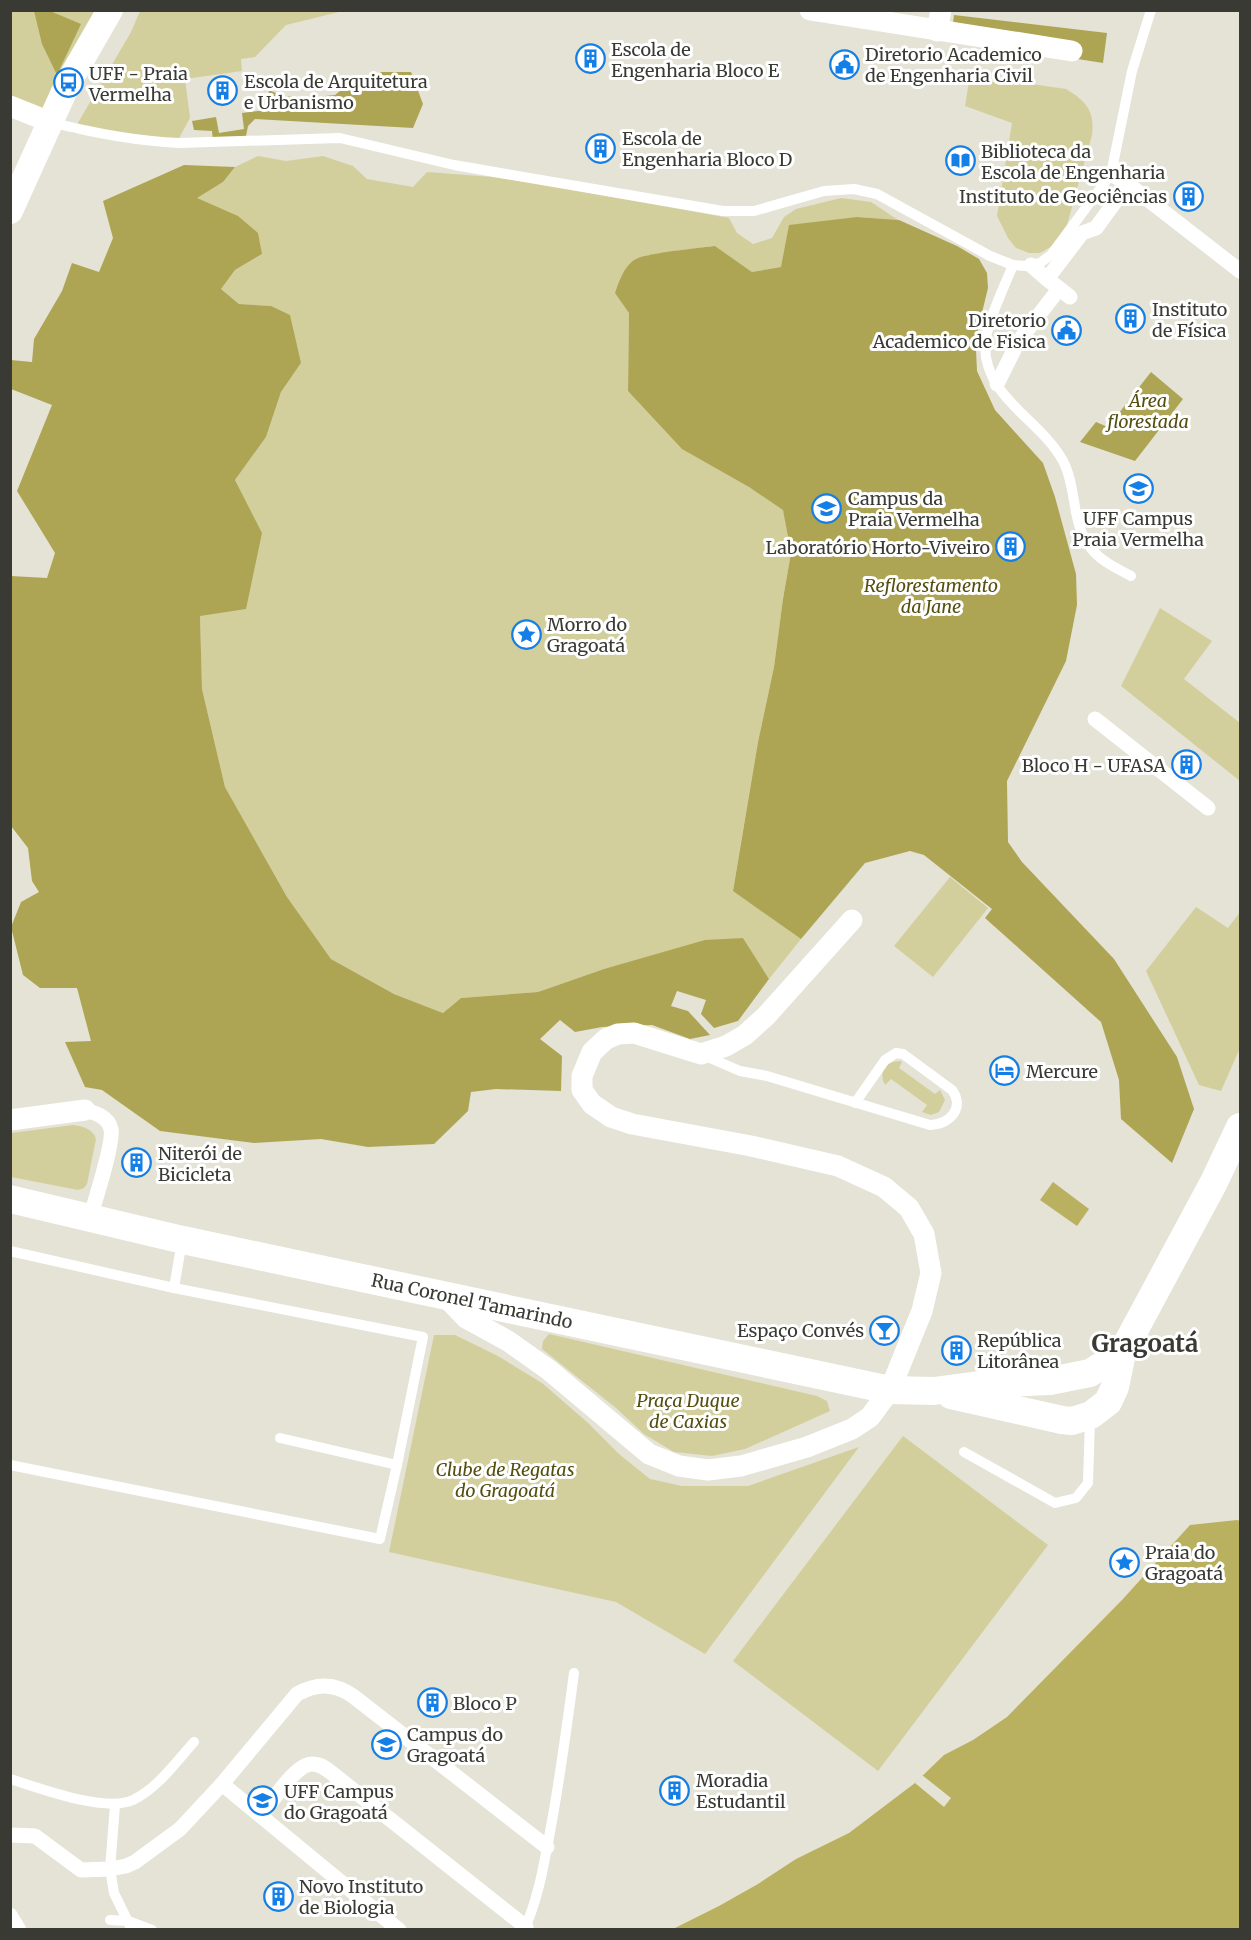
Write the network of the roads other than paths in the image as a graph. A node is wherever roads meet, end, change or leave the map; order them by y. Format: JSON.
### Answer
{"nodes":[{"id":1,"x":110,"y":10,"type":"edge"},
{"id":2,"x":810,"y":10,"type":"edge"},
{"id":3,"x":941,"y":10,"type":"edge"},
{"id":4,"x":1151,"y":10,"type":"edge"},
{"id":5,"x":937,"y":31,"type":"junction"},
{"id":6,"x":1072,"y":51,"type":"dead end"},
{"id":7,"x":10,"y":106,"type":"edge"},
{"id":8,"x":50,"y":122,"type":"junction"},
{"id":9,"x":1111,"y":174,"type":"junction"},
{"id":10,"x":1128,"y":184,"type":"junction"},
{"id":11,"x":10,"y":211,"type":"edge"},
{"id":12,"x":1013,"y":265,"type":"junction"},
{"id":13,"x":1031,"y":265,"type":"junction"},
{"id":14,"x":1240,"y":271,"type":"edge"},
{"id":15,"x":1059,"y":288,"type":"junction"},
{"id":16,"x":997,"y":384,"type":"junction"},
{"id":17,"x":1131,"y":576,"type":"dead end"},
{"id":18,"x":1095,"y":718,"type":"dead end"},
{"id":19,"x":1208,"y":808,"type":"dead end"},
{"id":20,"x":852,"y":920,"type":"dead end"},
{"id":21,"x":701,"y":1054,"type":"junction"},
{"id":22,"x":855,"y":1103,"type":"junction"},
{"id":23,"x":85,"y":1110,"type":"joint"},
{"id":24,"x":10,"y":1119,"type":"edge"},
{"id":25,"x":1240,"y":1127,"type":"edge"},
{"id":26,"x":10,"y":1199,"type":"edge"},
{"id":27,"x":90,"y":1218,"type":"junction"},
{"id":28,"x":183,"y":1240,"type":"junction"},
{"id":29,"x":10,"y":1251,"type":"edge"},
{"id":30,"x":174,"y":1288,"type":"junction"},
{"id":31,"x":444,"y":1295,"type":"junction"},
{"id":32,"x":1122,"y":1353,"type":"junction"},
{"id":33,"x":1079,"y":1376,"type":"junction"},
{"id":34,"x":1050,"y":1381,"type":"junction"},
{"id":35,"x":890,"y":1390,"type":"junction"},
{"id":36,"x":934,"y":1391,"type":"junction"},
{"id":37,"x":1090,"y":1415,"type":"junction"},
{"id":38,"x":1052,"y":1419,"type":"junction"},
{"id":39,"x":280,"y":1438,"type":"dead end"},
{"id":40,"x":964,"y":1452,"type":"dead end"},
{"id":41,"x":10,"y":1465,"type":"edge"},
{"id":42,"x":397,"y":1465,"type":"junction"},
{"id":43,"x":574,"y":1673,"type":"dead end"},
{"id":44,"x":194,"y":1742,"type":"dead end"},
{"id":45,"x":10,"y":1779,"type":"edge"},
{"id":46,"x":222,"y":1784,"type":"junction"},
{"id":47,"x":115,"y":1805,"type":"junction"},
{"id":48,"x":261,"y":1816,"type":"junction"},
{"id":49,"x":10,"y":1835,"type":"edge"},
{"id":50,"x":547,"y":1847,"type":"junction"},
{"id":51,"x":110,"y":1869,"type":"junction"},
{"id":52,"x":10,"y":1914,"type":"edge"},
{"id":53,"x":110,"y":1920,"type":"dead end"},
{"id":54,"x":130,"y":1925,"type":"edge"},
{"id":55,"x":525,"y":1928,"type":"edge"},
{"id":56,"x":19,"y":1929,"type":"edge"},
{"id":57,"x":152,"y":1929,"type":"edge"},
{"id":58,"x":399,"y":1929,"type":"edge"}],
"edges":[{"from":1,"to":8,"type":"street"},
{"from":2,"to":5,"type":"street"},
{"from":3,"to":5,"type":"street"},
{"from":4,"to":9,"type":"lane"},
{"from":5,"to":6,"type":"street"},
{"from":7,"to":8,"type":"street"},
{"from":8,"to":11,"type":"street"},
{"from":8,"to":12,"type":"lane"},
{"from":9,"to":10,"type":"street"},
{"from":9,"to":13,"type":"lane"},
{"from":10,"to":14,"type":"street"},
{"from":10,"to":15,"type":"street"},
{"from":12,"to":13,"type":"lane"},
{"from":12,"to":16,"type":"lane"},
{"from":13,"to":15,"type":"street"},
{"from":15,"to":16,"type":"street"},
{"from":16,"to":17,"type":"lane"},
{"from":18,"to":19,"type":"street"},
{"from":20,"to":21,"type":"street"},
{"from":21,"to":22,"type":"lane"},
{"from":21,"to":35,"type":"street"},
{"from":22,"to":22,"type":"lane"},
{"from":23,"to":24,"type":"street"},
{"from":23,"to":27,"type":"street"},
{"from":25,"to":32,"type":"main road"},
{"from":26,"to":27,"type":"main road","name":"Rua Coronel Tamarindo"},
{"from":27,"to":28,"type":"main road","name":"Rua Coronel Tamarindo"},
{"from":28,"to":30,"type":"lane"},
{"from":28,"to":31,"type":"main road","name":"Rua Coronel Tamarindo"},
{"from":29,"to":30,"type":"lane"},
{"from":30,"to":42,"type":"lane"},
{"from":31,"to":35,"type":"main road","name":"Rua Coronel Tamarindo"},
{"from":31,"to":35,"type":"street"},
{"from":32,"to":33,"type":"main road","name":"Rua Coronel Tamarindo"},
{"from":32,"to":37,"type":"main road"},
{"from":33,"to":34,"type":"main road","name":"Rua Coronel Tamarindo"},
{"from":33,"to":37,"type":"main road"},
{"from":34,"to":36,"type":"main road","name":"Rua Coronel Tamarindo"},
{"from":34,"to":38,"type":"main road"},
{"from":35,"to":36,"type":"main road","name":"Rua Coronel Tamarindo"},
{"from":36,"to":38,"type":"main road","name":"Rua Coronel Tamarindo"},
{"from":37,"to":38,"type":"main road","name":"Rua Coronel Tamarindo"},
{"from":37,"to":40,"type":"lane"},
{"from":39,"to":42,"type":"lane"},
{"from":41,"to":42,"type":"lane"},
{"from":43,"to":50,"type":"lane"},
{"from":44,"to":47,"type":"lane"},
{"from":45,"to":47,"type":"lane"},
{"from":46,"to":48,"type":"street"},
{"from":46,"to":50,"type":"street"},
{"from":46,"to":51,"type":"street"},
{"from":47,"to":51,"type":"lane"},
{"from":48,"to":55,"type":"street"},
{"from":48,"to":58,"type":"street"},
{"from":49,"to":51,"type":"street"},
{"from":50,"to":55,"type":"lane"},
{"from":51,"to":54,"type":"lane"},
{"from":52,"to":56,"type":"street"},
{"from":53,"to":54,"type":"lane"},
{"from":54,"to":57,"type":"lane"}]}
